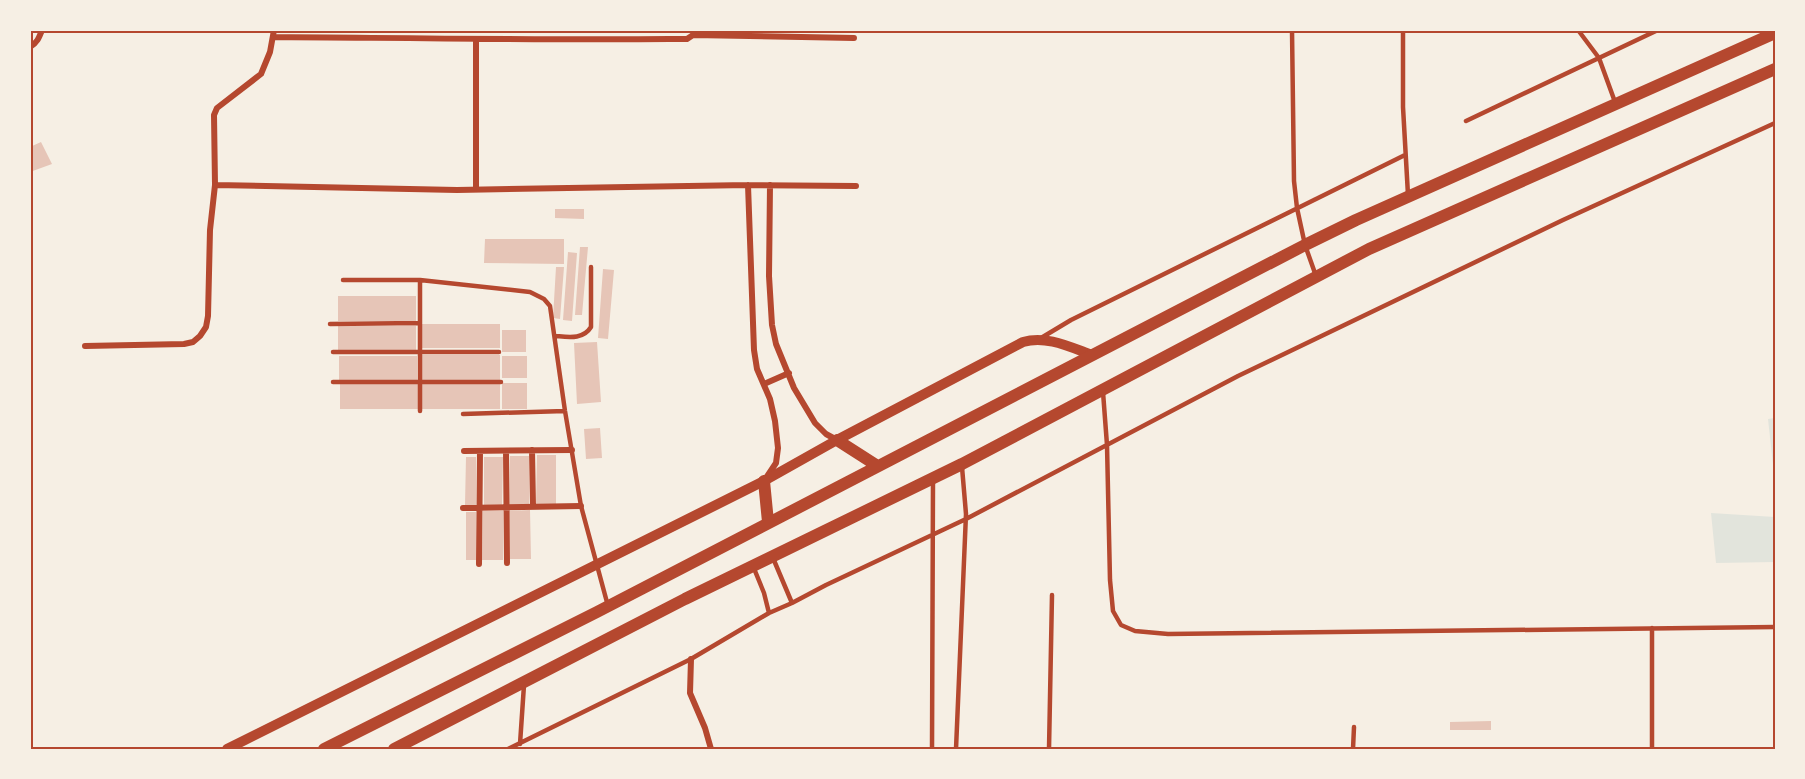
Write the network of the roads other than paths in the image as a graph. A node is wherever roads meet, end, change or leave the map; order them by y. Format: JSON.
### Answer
{"nodes":[{"id":1,"x":42,"y":30,"type":"edge"},
{"id":2,"x":1292,"y":30,"type":"edge"},
{"id":3,"x":1403,"y":30,"type":"edge"},
{"id":4,"x":1578,"y":30,"type":"edge"},
{"id":5,"x":1658,"y":30,"type":"edge"},
{"id":6,"x":693,"y":32,"type":"edge"},
{"id":7,"x":273,"y":33,"type":"edge"},
{"id":8,"x":1775,"y":33,"type":"edge"},
{"id":9,"x":854,"y":38,"type":"dead end"},
{"id":10,"x":476,"y":40,"type":"junction"},
{"id":11,"x":30,"y":48,"type":"edge"},
{"id":12,"x":1599,"y":58,"type":"junction"},
{"id":13,"x":1775,"y":69,"type":"edge"},
{"id":14,"x":1615,"y":104,"type":"junction"},
{"id":15,"x":1466,"y":121,"type":"dead end"},
{"id":16,"x":1775,"y":123,"type":"edge"},
{"id":17,"x":1405,"y":155,"type":"junction"},
{"id":18,"x":215,"y":185,"type":"junction"},
{"id":19,"x":748,"y":185,"type":"junction"},
{"id":20,"x":770,"y":186,"type":"junction"},
{"id":21,"x":856,"y":186,"type":"dead end"},
{"id":22,"x":476,"y":189,"type":"junction"},
{"id":23,"x":1408,"y":196,"type":"junction"},
{"id":24,"x":1297,"y":208,"type":"junction"},
{"id":25,"x":1305,"y":244,"type":"junction"},
{"id":26,"x":591,"y":267,"type":"dead end"},
{"id":27,"x":1316,"y":277,"type":"junction"},
{"id":28,"x":343,"y":280,"type":"dead end"},
{"id":29,"x":420,"y":280,"type":"junction"},
{"id":30,"x":420,"y":323,"type":"junction"},
{"id":31,"x":330,"y":324,"type":"dead end"},
{"id":32,"x":555,"y":336,"type":"junction"},
{"id":33,"x":1039,"y":339,"type":"junction"},
{"id":34,"x":85,"y":346,"type":"dead end"},
{"id":35,"x":333,"y":352,"type":"dead end"},
{"id":36,"x":420,"y":352,"type":"junction"},
{"id":37,"x":499,"y":352,"type":"dead end"},
{"id":38,"x":1092,"y":356,"type":"junction"},
{"id":39,"x":789,"y":373,"type":"junction"},
{"id":40,"x":333,"y":382,"type":"dead end"},
{"id":41,"x":420,"y":382,"type":"junction"},
{"id":42,"x":501,"y":382,"type":"dead end"},
{"id":43,"x":764,"y":384,"type":"junction"},
{"id":44,"x":1103,"y":390,"type":"junction"},
{"id":45,"x":420,"y":411,"type":"dead end"},
{"id":46,"x":565,"y":411,"type":"junction"},
{"id":47,"x":463,"y":414,"type":"dead end"},
{"id":48,"x":837,"y":440,"type":"junction"},
{"id":49,"x":1107,"y":445,"type":"junction"},
{"id":50,"x":532,"y":450,"type":"junction"},
{"id":51,"x":572,"y":450,"type":"junction"},
{"id":52,"x":480,"y":451,"type":"junction"},
{"id":53,"x":506,"y":451,"type":"junction"},
{"id":54,"x":464,"y":452,"type":"dead end"},
{"id":55,"x":962,"y":464,"type":"junction"},
{"id":56,"x":876,"y":465,"type":"junction"},
{"id":57,"x":933,"y":478,"type":"junction"},
{"id":58,"x":764,"y":481,"type":"junction"},
{"id":59,"x":581,"y":506,"type":"junction"},
{"id":60,"x":479,"y":507,"type":"junction"},
{"id":61,"x":506,"y":507,"type":"junction"},
{"id":62,"x":533,"y":507,"type":"junction"},
{"id":63,"x":464,"y":508,"type":"dead end"},
{"id":64,"x":966,"y":519,"type":"junction"},
{"id":65,"x":768,"y":522,"type":"junction"},
{"id":66,"x":933,"y":534,"type":"junction"},
{"id":67,"x":773,"y":556,"type":"junction"},
{"id":68,"x":507,"y":563,"type":"dead end"},
{"id":69,"x":479,"y":564,"type":"dead end"},
{"id":70,"x":597,"y":564,"type":"junction"},
{"id":71,"x":753,"y":566,"type":"junction"},
{"id":72,"x":1052,"y":595,"type":"dead end"},
{"id":73,"x":792,"y":603,"type":"junction"},
{"id":74,"x":608,"y":606,"type":"junction"},
{"id":75,"x":769,"y":613,"type":"junction"},
{"id":76,"x":1775,"y":627,"type":"edge"},
{"id":77,"x":1652,"y":628,"type":"junction"},
{"id":78,"x":691,"y":659,"type":"junction"},
{"id":79,"x":524,"y":682,"type":"junction"},
{"id":80,"x":1354,"y":727,"type":"dead end"},
{"id":81,"x":520,"y":744,"type":"junction"},
{"id":82,"x":227,"y":749,"type":"edge"},
{"id":83,"x":324,"y":749,"type":"edge"},
{"id":84,"x":394,"y":749,"type":"edge"},
{"id":85,"x":508,"y":749,"type":"edge"},
{"id":86,"x":711,"y":749,"type":"edge"},
{"id":87,"x":932,"y":749,"type":"edge"},
{"id":88,"x":957,"y":749,"type":"edge"},
{"id":89,"x":1049,"y":749,"type":"edge"},
{"id":90,"x":1353,"y":749,"type":"edge"},
{"id":91,"x":1652,"y":749,"type":"edge"}],
"edges":[{"from":1,"to":11,"type":"street"},
{"from":2,"to":24,"type":"lane"},
{"from":3,"to":17,"type":"lane"},
{"from":4,"to":12,"type":"lane"},
{"from":5,"to":12,"type":"lane"},
{"from":6,"to":9,"type":"street"},
{"from":6,"to":10,"type":"street"},
{"from":7,"to":10,"type":"street"},
{"from":7,"to":18,"type":"street"},
{"from":8,"to":14,"type":"main road"},
{"from":10,"to":22,"type":"street"},
{"from":12,"to":14,"type":"lane"},
{"from":12,"to":15,"type":"lane"},
{"from":13,"to":27,"type":"main road"},
{"from":14,"to":23,"type":"main road"},
{"from":16,"to":49,"type":"lane"},
{"from":17,"to":23,"type":"lane"},
{"from":17,"to":24,"type":"lane"},
{"from":18,"to":22,"type":"street"},
{"from":18,"to":34,"type":"street"},
{"from":19,"to":20,"type":"street"},
{"from":19,"to":22,"type":"street"},
{"from":19,"to":43,"type":"street"},
{"from":20,"to":21,"type":"street"},
{"from":20,"to":39,"type":"street"},
{"from":23,"to":25,"type":"main road"},
{"from":24,"to":25,"type":"lane"},
{"from":24,"to":33,"type":"lane"},
{"from":25,"to":27,"type":"lane"},
{"from":25,"to":38,"type":"main road"},
{"from":26,"to":32,"type":"lane"},
{"from":27,"to":44,"type":"main road"},
{"from":28,"to":29,"type":"lane"},
{"from":29,"to":30,"type":"lane"},
{"from":29,"to":32,"type":"lane"},
{"from":30,"to":31,"type":"lane"},
{"from":30,"to":36,"type":"lane"},
{"from":32,"to":46,"type":"lane"},
{"from":33,"to":38,"type":"street"},
{"from":33,"to":48,"type":"street"},
{"from":35,"to":36,"type":"lane"},
{"from":36,"to":37,"type":"lane"},
{"from":36,"to":41,"type":"lane"},
{"from":38,"to":56,"type":"main road"},
{"from":39,"to":43,"type":"street"},
{"from":39,"to":48,"type":"street"},
{"from":40,"to":41,"type":"lane"},
{"from":41,"to":42,"type":"lane"},
{"from":41,"to":45,"type":"lane"},
{"from":43,"to":58,"type":"street"},
{"from":44,"to":49,"type":"lane"},
{"from":44,"to":55,"type":"main road"},
{"from":46,"to":47,"type":"lane"},
{"from":46,"to":51,"type":"lane"},
{"from":48,"to":56,"type":"main road"},
{"from":48,"to":58,"type":"street"},
{"from":49,"to":64,"type":"lane"},
{"from":49,"to":77,"type":"lane"},
{"from":50,"to":51,"type":"street"},
{"from":50,"to":53,"type":"street"},
{"from":50,"to":62,"type":"street"},
{"from":51,"to":59,"type":"lane"},
{"from":52,"to":53,"type":"street"},
{"from":52,"to":54,"type":"street"},
{"from":52,"to":60,"type":"street"},
{"from":53,"to":61,"type":"street"},
{"from":55,"to":57,"type":"main road"},
{"from":55,"to":64,"type":"lane"},
{"from":56,"to":65,"type":"main road"},
{"from":57,"to":66,"type":"lane"},
{"from":57,"to":67,"type":"main road"},
{"from":58,"to":65,"type":"main road"},
{"from":58,"to":70,"type":"street"},
{"from":59,"to":62,"type":"street"},
{"from":59,"to":70,"type":"lane"},
{"from":60,"to":61,"type":"street"},
{"from":60,"to":63,"type":"street"},
{"from":60,"to":69,"type":"street"},
{"from":61,"to":62,"type":"street"},
{"from":61,"to":68,"type":"street"},
{"from":64,"to":66,"type":"lane"},
{"from":64,"to":88,"type":"lane"},
{"from":65,"to":74,"type":"main road"},
{"from":66,"to":73,"type":"lane"},
{"from":66,"to":87,"type":"lane"},
{"from":67,"to":71,"type":"main road"},
{"from":67,"to":73,"type":"lane"},
{"from":70,"to":74,"type":"lane"},
{"from":70,"to":82,"type":"street"},
{"from":71,"to":75,"type":"lane"},
{"from":71,"to":79,"type":"main road"},
{"from":72,"to":89,"type":"lane"},
{"from":73,"to":75,"type":"lane"},
{"from":74,"to":83,"type":"main road"},
{"from":75,"to":78,"type":"lane"},
{"from":76,"to":77,"type":"lane"},
{"from":77,"to":91,"type":"lane"},
{"from":78,"to":81,"type":"lane"},
{"from":78,"to":86,"type":"street"},
{"from":79,"to":81,"type":"lane"},
{"from":79,"to":84,"type":"main road"},
{"from":80,"to":90,"type":"lane"},
{"from":81,"to":85,"type":"lane"}]}
